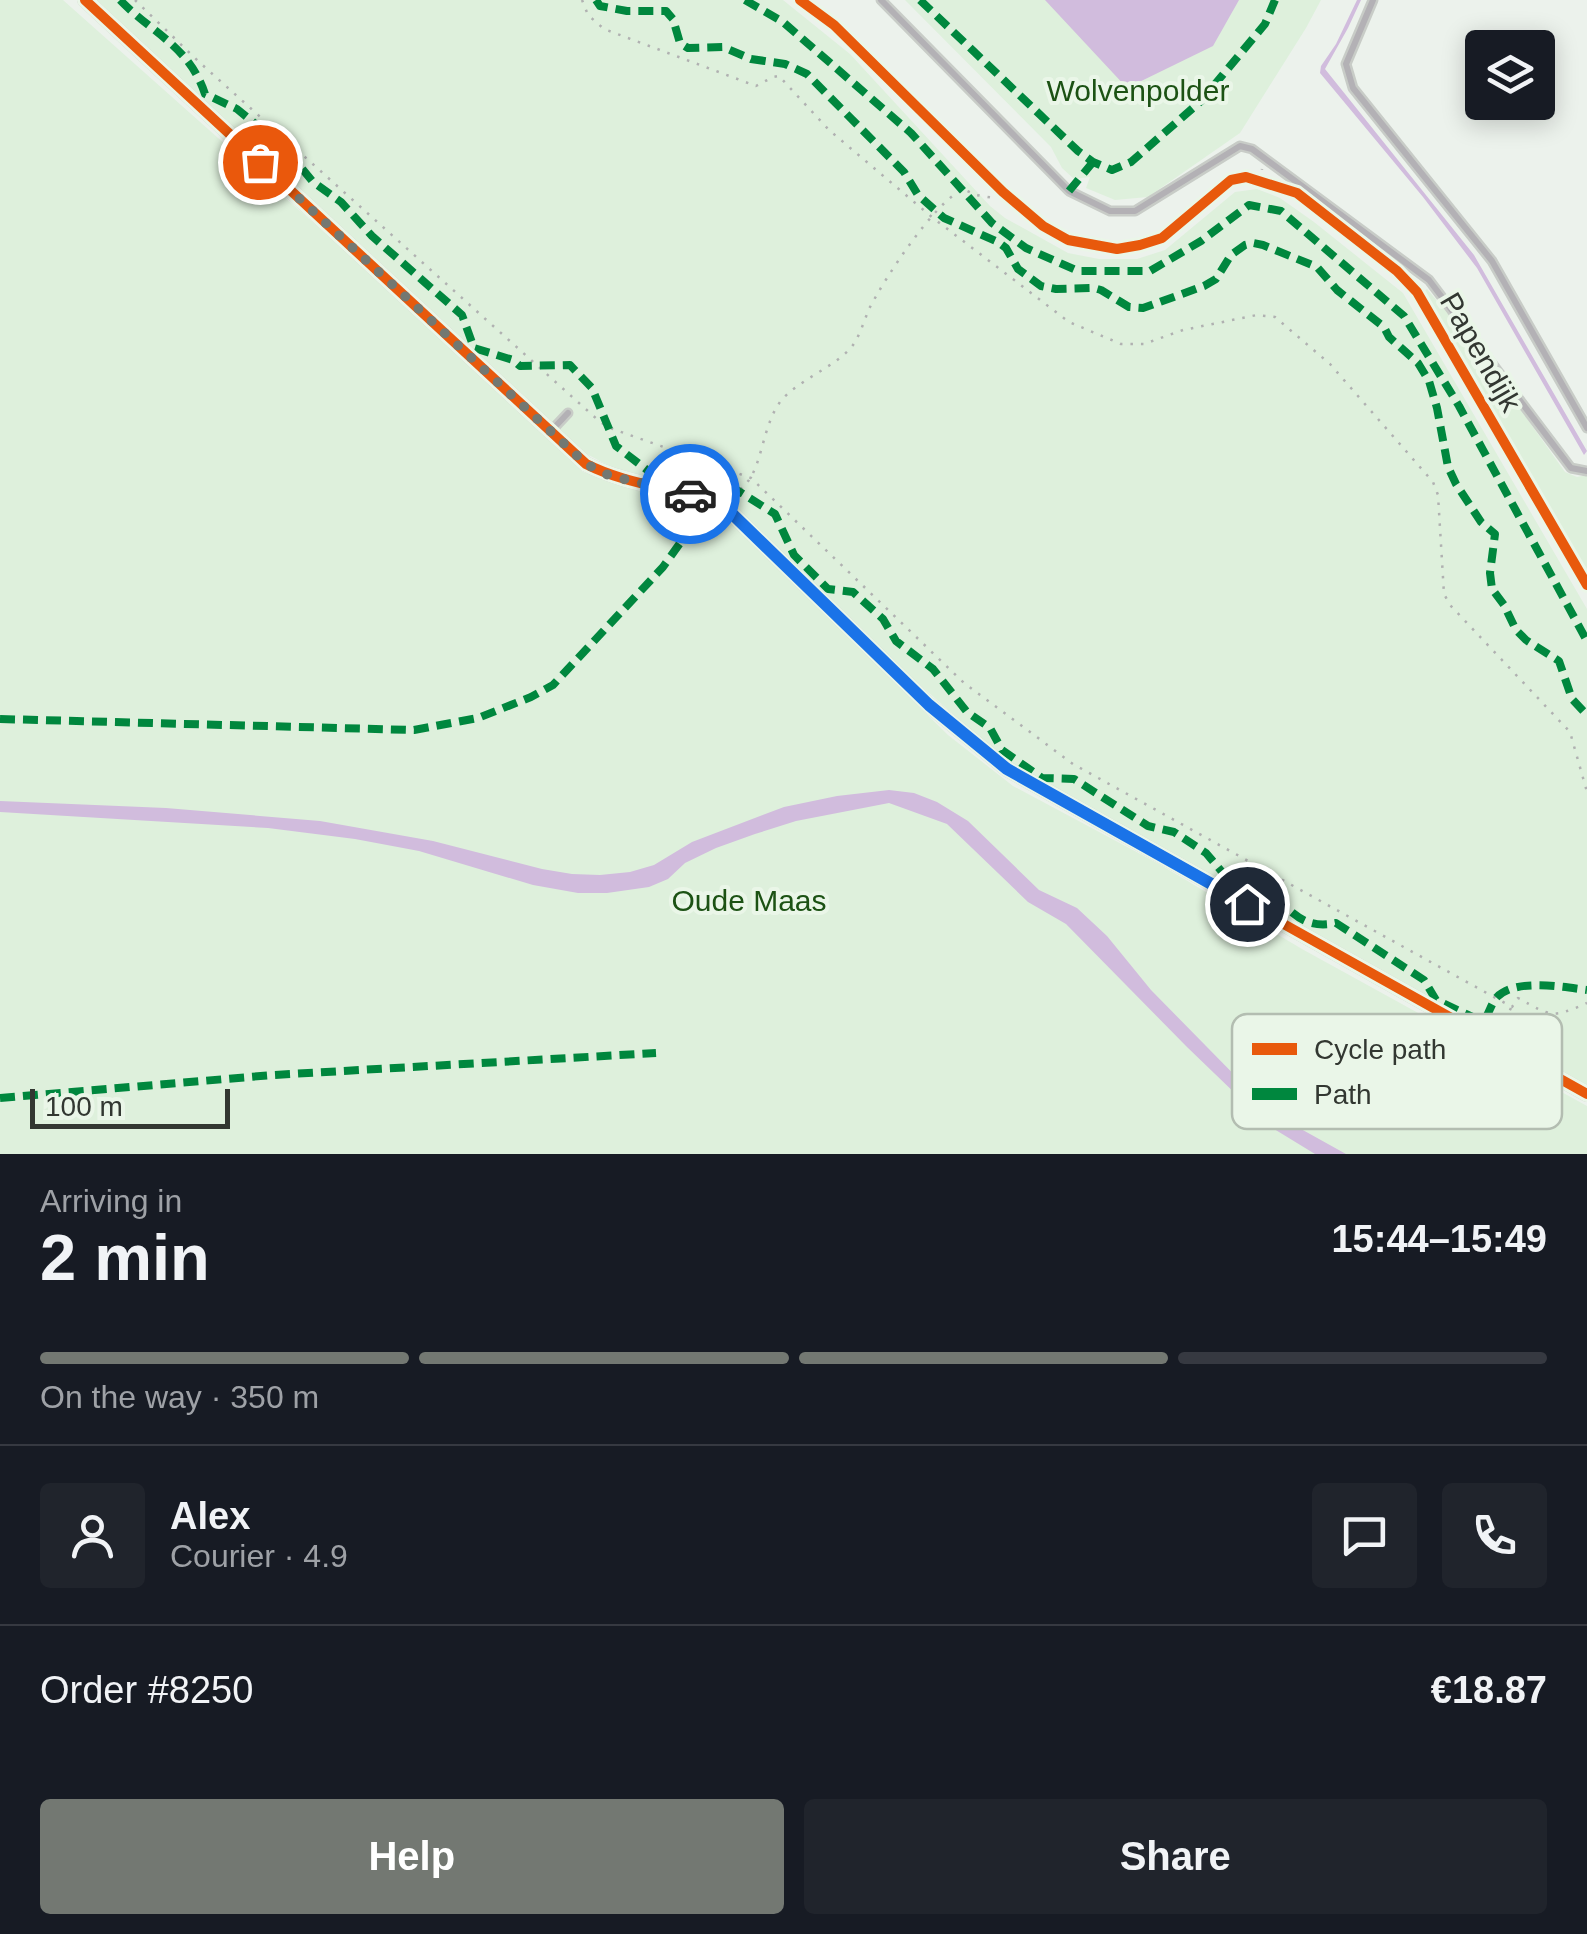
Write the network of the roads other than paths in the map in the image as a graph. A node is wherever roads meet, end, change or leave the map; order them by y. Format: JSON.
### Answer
{"nodes":[{"id":1,"x":85,"y":0,"type":"edge"},
{"id":2,"x":881,"y":0,"type":"edge"},
{"id":3,"x":1373,"y":0,"type":"edge"},
{"id":4,"x":568,"y":413,"type":"dead end"},
{"id":5,"x":1587,"y":428,"type":"edge"},
{"id":6,"x":550,"y":432,"type":"junction"},
{"id":7,"x":1587,"y":472,"type":"edge"},
{"id":8,"x":1443,"y":1014,"type":"edge"},
{"id":9,"x":1562,"y":1080,"type":"edge"},
{"id":10,"x":1587,"y":1094,"type":"edge"}],
"edges":[{"from":1,"to":6,"type":"street"},
{"from":2,"to":7,"type":"lane"},
{"from":3,"to":5,"type":"lane"},
{"from":4,"to":6,"type":"lane"},
{"from":6,"to":8,"type":"street"},
{"from":9,"to":10,"type":"street"}]}
